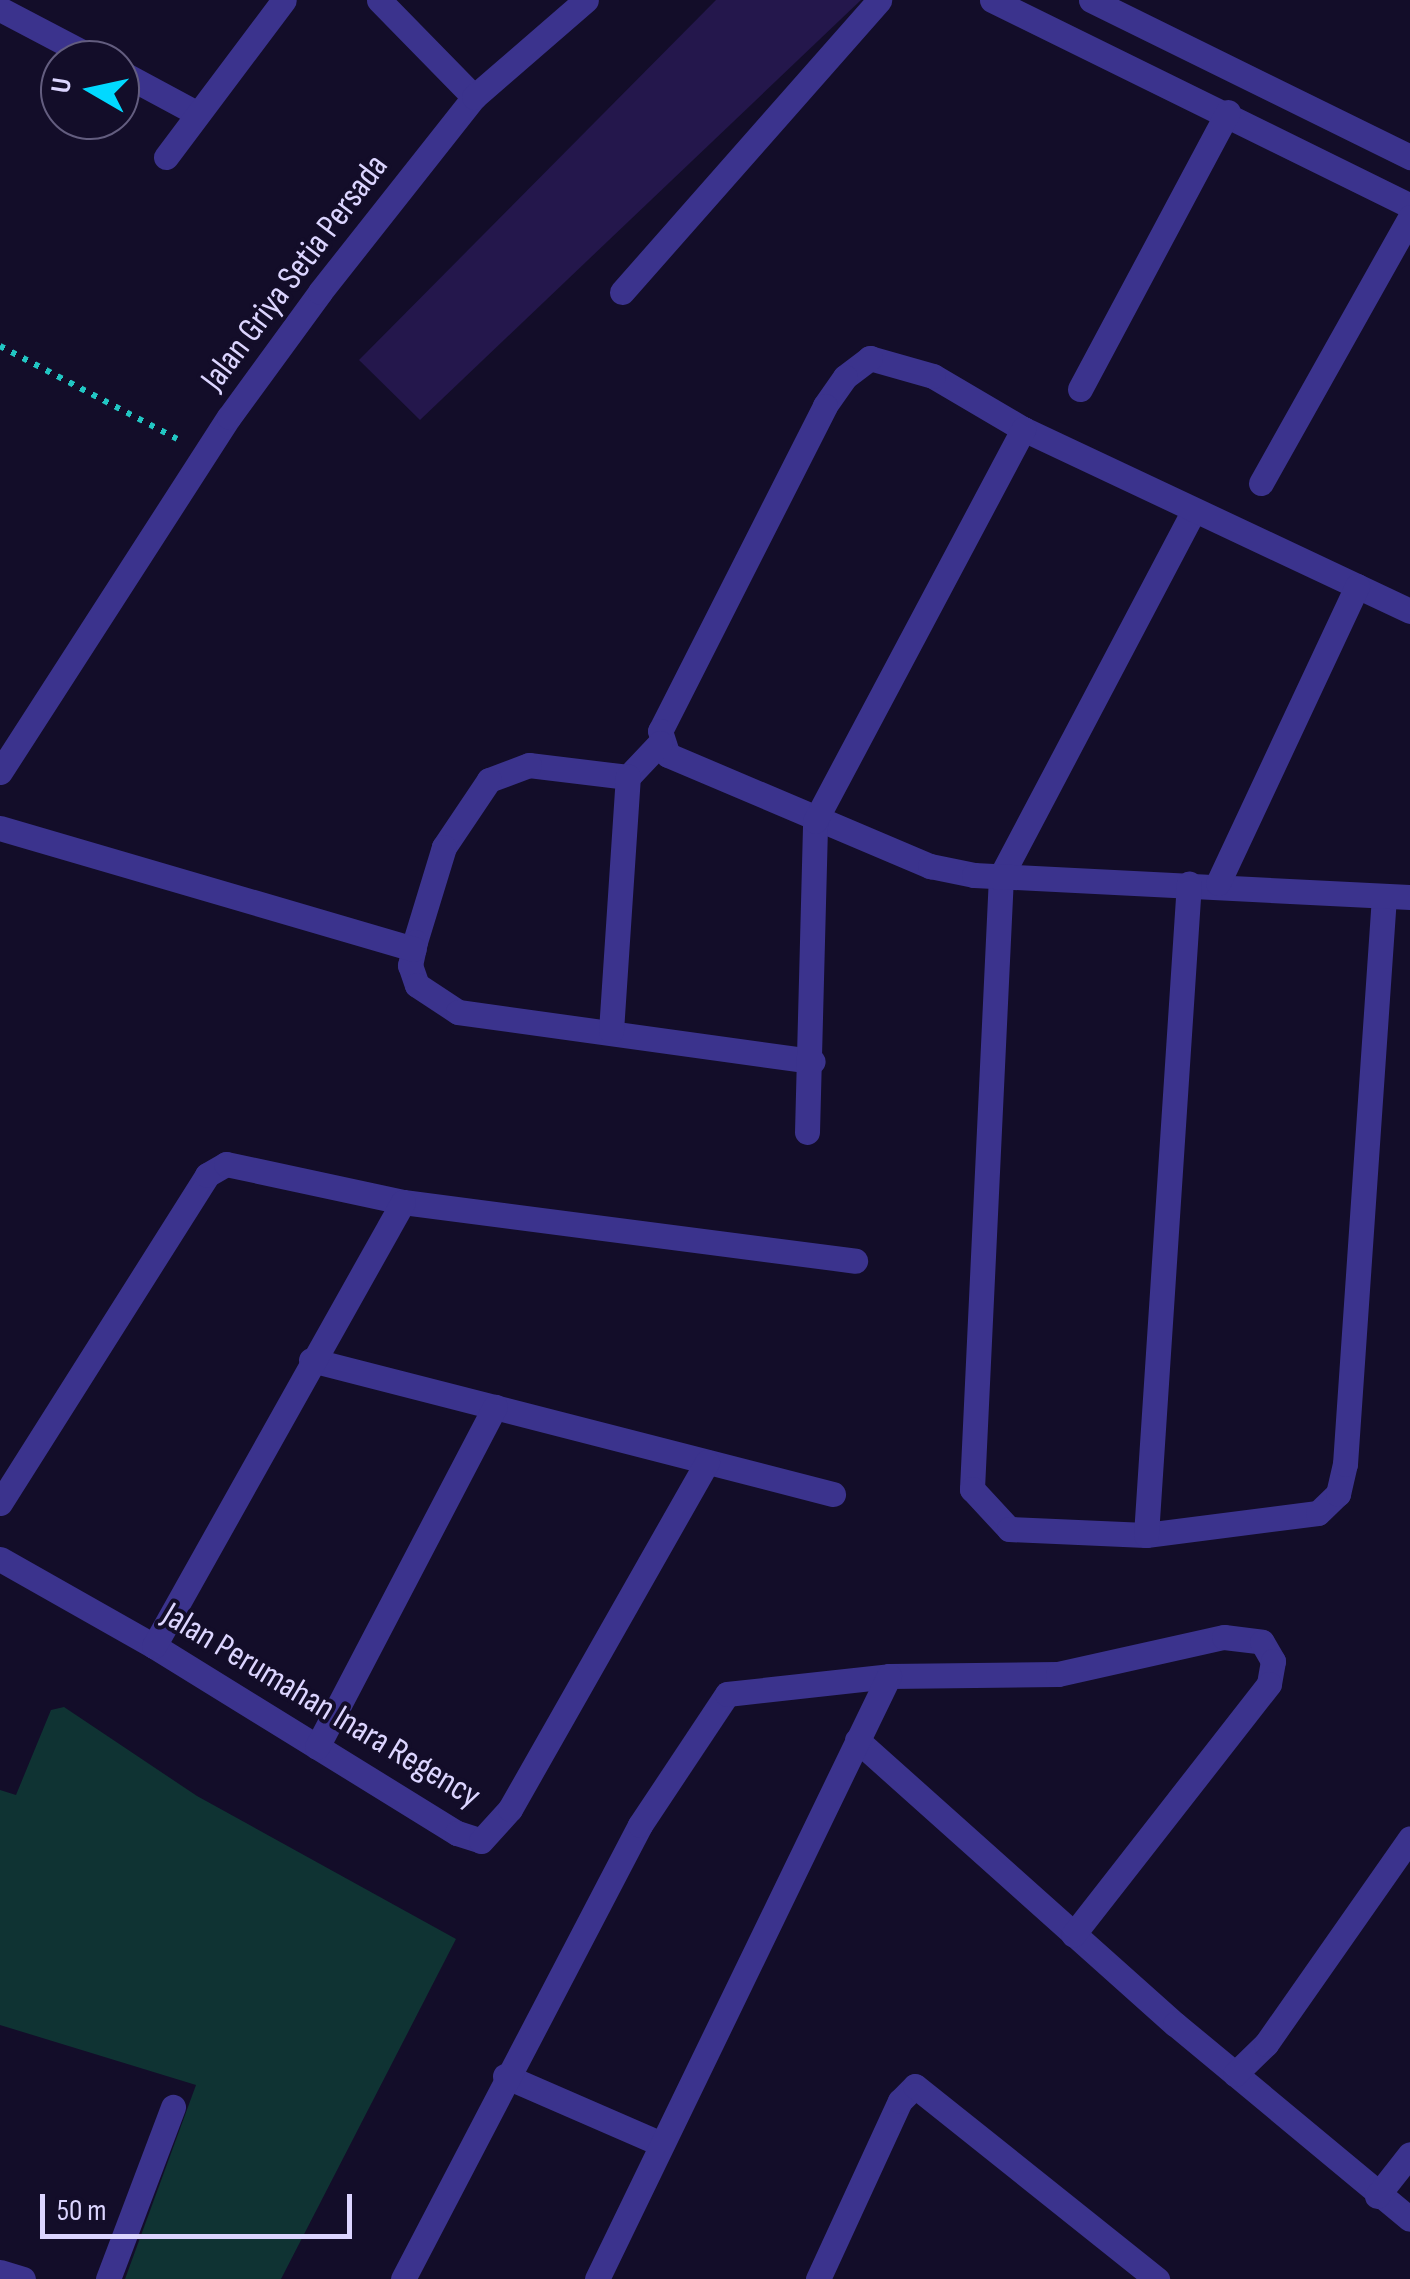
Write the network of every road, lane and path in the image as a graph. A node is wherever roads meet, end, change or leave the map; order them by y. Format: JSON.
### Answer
{"nodes":[{"id":1,"x":284,"y":0,"type":"edge"},
{"id":2,"x":380,"y":0,"type":"edge"},
{"id":3,"x":586,"y":0,"type":"edge"},
{"id":4,"x":878,"y":0,"type":"edge"},
{"id":5,"x":992,"y":0,"type":"edge"},
{"id":6,"x":1091,"y":0,"type":"edge"},
{"id":7,"x":0,"y":8,"type":"edge"},
{"id":8,"x":60,"y":40,"type":"edge"},
{"id":9,"x":140,"y":83,"type":"edge"},
{"id":10,"x":474,"y":96,"type":"junction"},
{"id":11,"x":196,"y":112,"type":"junction"},
{"id":12,"x":1228,"y":112,"type":"junction"},
{"id":13,"x":166,"y":157,"type":"dead end"},
{"id":14,"x":1410,"y":157,"type":"edge"},
{"id":15,"x":1410,"y":206,"type":"edge"},
{"id":16,"x":1410,"y":217,"type":"edge"},
{"id":17,"x":622,"y":292,"type":"dead end"},
{"id":18,"x":0,"y":346,"type":"edge"},
{"id":19,"x":1080,"y":389,"type":"dead end"},
{"id":20,"x":1022,"y":430,"type":"junction"},
{"id":21,"x":205,"y":453,"type":"junction"},
{"id":22,"x":1260,"y":483,"type":"dead end"},
{"id":23,"x":1193,"y":512,"type":"junction"},
{"id":24,"x":1356,"y":586,"type":"junction"},
{"id":25,"x":1410,"y":612,"type":"edge"},
{"id":26,"x":660,"y":743,"type":"junction"},
{"id":27,"x":0,"y":772,"type":"edge"},
{"id":28,"x":628,"y":777,"type":"junction"},
{"id":29,"x":815,"y":821,"type":"junction"},
{"id":30,"x":0,"y":828,"type":"edge"},
{"id":31,"x":1001,"y":876,"type":"junction"},
{"id":32,"x":1189,"y":883,"type":"junction"},
{"id":33,"x":1218,"y":883,"type":"junction"},
{"id":34,"x":1397,"y":897,"type":"edge"},
{"id":35,"x":414,"y":949,"type":"junction"},
{"id":36,"x":610,"y":1032,"type":"junction"},
{"id":37,"x":813,"y":1061,"type":"junction"},
{"id":38,"x":807,"y":1132,"type":"dead end"},
{"id":39,"x":403,"y":1202,"type":"junction"},
{"id":40,"x":855,"y":1261,"type":"dead end"},
{"id":41,"x":311,"y":1360,"type":"junction"},
{"id":42,"x":495,"y":1408,"type":"junction"},
{"id":43,"x":708,"y":1462,"type":"junction"},
{"id":44,"x":833,"y":1494,"type":"dead end"},
{"id":45,"x":0,"y":1503,"type":"edge"},
{"id":46,"x":1146,"y":1535,"type":"junction"},
{"id":47,"x":0,"y":1560,"type":"edge"},
{"id":48,"x":154,"y":1646,"type":"junction"},
{"id":49,"x":889,"y":1676,"type":"junction"},
{"id":50,"x":857,"y":1740,"type":"junction"},
{"id":51,"x":318,"y":1747,"type":"junction"},
{"id":52,"x":1410,"y":1838,"type":"edge"},
{"id":53,"x":1074,"y":1934,"type":"junction"},
{"id":54,"x":1235,"y":2074,"type":"junction"},
{"id":55,"x":505,"y":2076,"type":"junction"},
{"id":56,"x":173,"y":2107,"type":"dead end"},
{"id":57,"x":659,"y":2143,"type":"junction"},
{"id":58,"x":1410,"y":2154,"type":"edge"},
{"id":59,"x":1378,"y":2196,"type":"junction"},
{"id":60,"x":1410,"y":2219,"type":"edge"},
{"id":61,"x":0,"y":2272,"type":"edge"},
{"id":62,"x":23,"y":2279,"type":"edge"},
{"id":63,"x":108,"y":2279,"type":"edge"},
{"id":64,"x":403,"y":2279,"type":"edge"},
{"id":65,"x":597,"y":2279,"type":"edge"},
{"id":66,"x":818,"y":2279,"type":"edge"},
{"id":67,"x":1157,"y":2279,"type":"edge"}],
"edges":[{"from":1,"to":11,"type":"street"},
{"from":2,"to":10,"type":"street"},
{"from":3,"to":10,"type":"street","name":"Jalan Griya Setia Persada"},
{"from":4,"to":17,"type":"street"},
{"from":5,"to":12,"type":"street"},
{"from":6,"to":14,"type":"street"},
{"from":7,"to":8,"type":"street"},
{"from":9,"to":11,"type":"street"},
{"from":10,"to":21,"type":"street","name":"Jalan Griya Setia Persada"},
{"from":11,"to":13,"type":"street"},
{"from":12,"to":15,"type":"street"},
{"from":12,"to":19,"type":"street"},
{"from":16,"to":22,"type":"street"},
{"from":18,"to":21,"type":"path"},
{"from":20,"to":23,"type":"street"},
{"from":20,"to":26,"type":"street"},
{"from":20,"to":29,"type":"street"},
{"from":21,"to":27,"type":"street","name":"Jalan Griya Setia Persada"},
{"from":23,"to":24,"type":"street"},
{"from":23,"to":31,"type":"street"},
{"from":24,"to":25,"type":"street"},
{"from":24,"to":33,"type":"street"},
{"from":26,"to":28,"type":"street"},
{"from":26,"to":29,"type":"street"},
{"from":28,"to":35,"type":"street"},
{"from":28,"to":36,"type":"street"},
{"from":29,"to":31,"type":"street"},
{"from":29,"to":37,"type":"street"},
{"from":30,"to":35,"type":"street"},
{"from":31,"to":32,"type":"street"},
{"from":31,"to":46,"type":"street"},
{"from":32,"to":33,"type":"street"},
{"from":32,"to":46,"type":"street"},
{"from":33,"to":34,"type":"street"},
{"from":34,"to":46,"type":"street"},
{"from":35,"to":36,"type":"street"},
{"from":36,"to":37,"type":"street"},
{"from":37,"to":38,"type":"street"},
{"from":39,"to":40,"type":"street"},
{"from":39,"to":41,"type":"street"},
{"from":39,"to":45,"type":"street"},
{"from":41,"to":42,"type":"street"},
{"from":41,"to":48,"type":"street"},
{"from":42,"to":43,"type":"street"},
{"from":42,"to":51,"type":"street"},
{"from":43,"to":44,"type":"street"},
{"from":43,"to":51,"type":"street","name":"Jalan Perumahan Inara Regency"},
{"from":47,"to":48,"type":"street","name":"Jalan Perumahan Inara Regency"},
{"from":48,"to":51,"type":"street","name":"Jalan Perumahan Inara Regency"},
{"from":49,"to":50,"type":"street"},
{"from":49,"to":53,"type":"street"},
{"from":49,"to":55,"type":"street"},
{"from":50,"to":53,"type":"street"},
{"from":50,"to":57,"type":"street"},
{"from":52,"to":54,"type":"street"},
{"from":53,"to":54,"type":"street"},
{"from":54,"to":59,"type":"street"},
{"from":55,"to":57,"type":"street"},
{"from":55,"to":64,"type":"street"},
{"from":56,"to":63,"type":"street"},
{"from":57,"to":65,"type":"street"},
{"from":58,"to":59,"type":"street"},
{"from":59,"to":60,"type":"street"},
{"from":61,"to":62,"type":"street"},
{"from":66,"to":67,"type":"street"}]}
